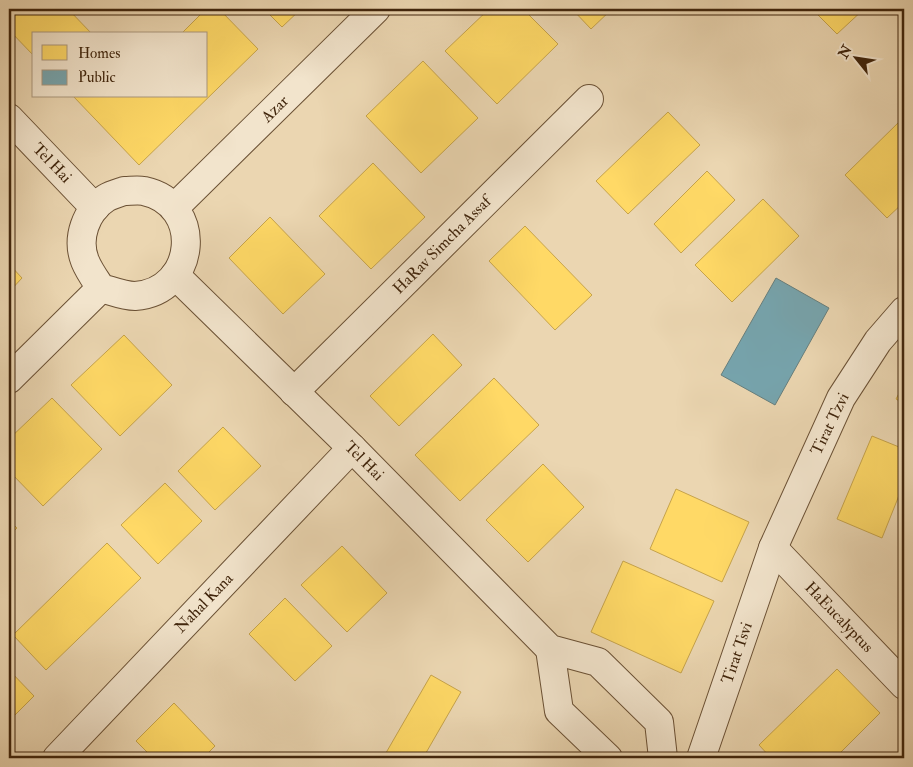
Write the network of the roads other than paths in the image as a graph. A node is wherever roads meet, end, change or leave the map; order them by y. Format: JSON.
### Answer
{"nodes":[{"id":1,"x":376,"y":9,"type":"edge"},
{"id":2,"x":590,"y":99,"type":"dead end"},
{"id":3,"x":9,"y":118,"type":"edge"},
{"id":4,"x":95,"y":208,"type":"junction"},
{"id":5,"x":174,"y":208,"type":"junction"},
{"id":6,"x":175,"y":275,"type":"junction"},
{"id":7,"x":101,"y":288,"type":"junction"},
{"id":8,"x":904,"y":311,"type":"edge"},
{"id":9,"x":9,"y":379,"type":"edge"},
{"id":10,"x":294,"y":392,"type":"junction"},
{"id":11,"x":352,"y":448,"type":"junction"},
{"id":12,"x":773,"y":548,"type":"junction"},
{"id":13,"x":550,"y":649,"type":"junction"},
{"id":14,"x":904,"y":685,"type":"edge"},
{"id":15,"x":56,"y":758,"type":"edge"},
{"id":16,"x":608,"y":758,"type":"edge"},
{"id":17,"x":662,"y":758,"type":"edge"},
{"id":18,"x":701,"y":758,"type":"edge"}],
"edges":[{"from":1,"to":5,"type":"street","name":"Azar"},
{"from":2,"to":10,"type":"street","name":"HaRav Simcha Assaf"},
{"from":3,"to":4,"type":"street","name":"Tel Hai"},
{"from":4,"to":5,"type":"street"},
{"from":4,"to":7,"type":"street"},
{"from":5,"to":6,"type":"street"},
{"from":6,"to":7,"type":"street"},
{"from":6,"to":10,"type":"street","name":"Tel Hai"},
{"from":7,"to":9,"type":"street"},
{"from":8,"to":12,"type":"street","name":"Tirat Tzvi"},
{"from":10,"to":11,"type":"street","name":"Tel Hai"},
{"from":11,"to":13,"type":"street","name":"Tel Hai"},
{"from":11,"to":15,"type":"street","name":"Nahal Kana"},
{"from":12,"to":14,"type":"street","name":"HaEucalyptus"},
{"from":12,"to":18,"type":"street","name":"Tirat Tsvi"},
{"from":13,"to":16,"type":"street"},
{"from":13,"to":17,"type":"street"}]}
